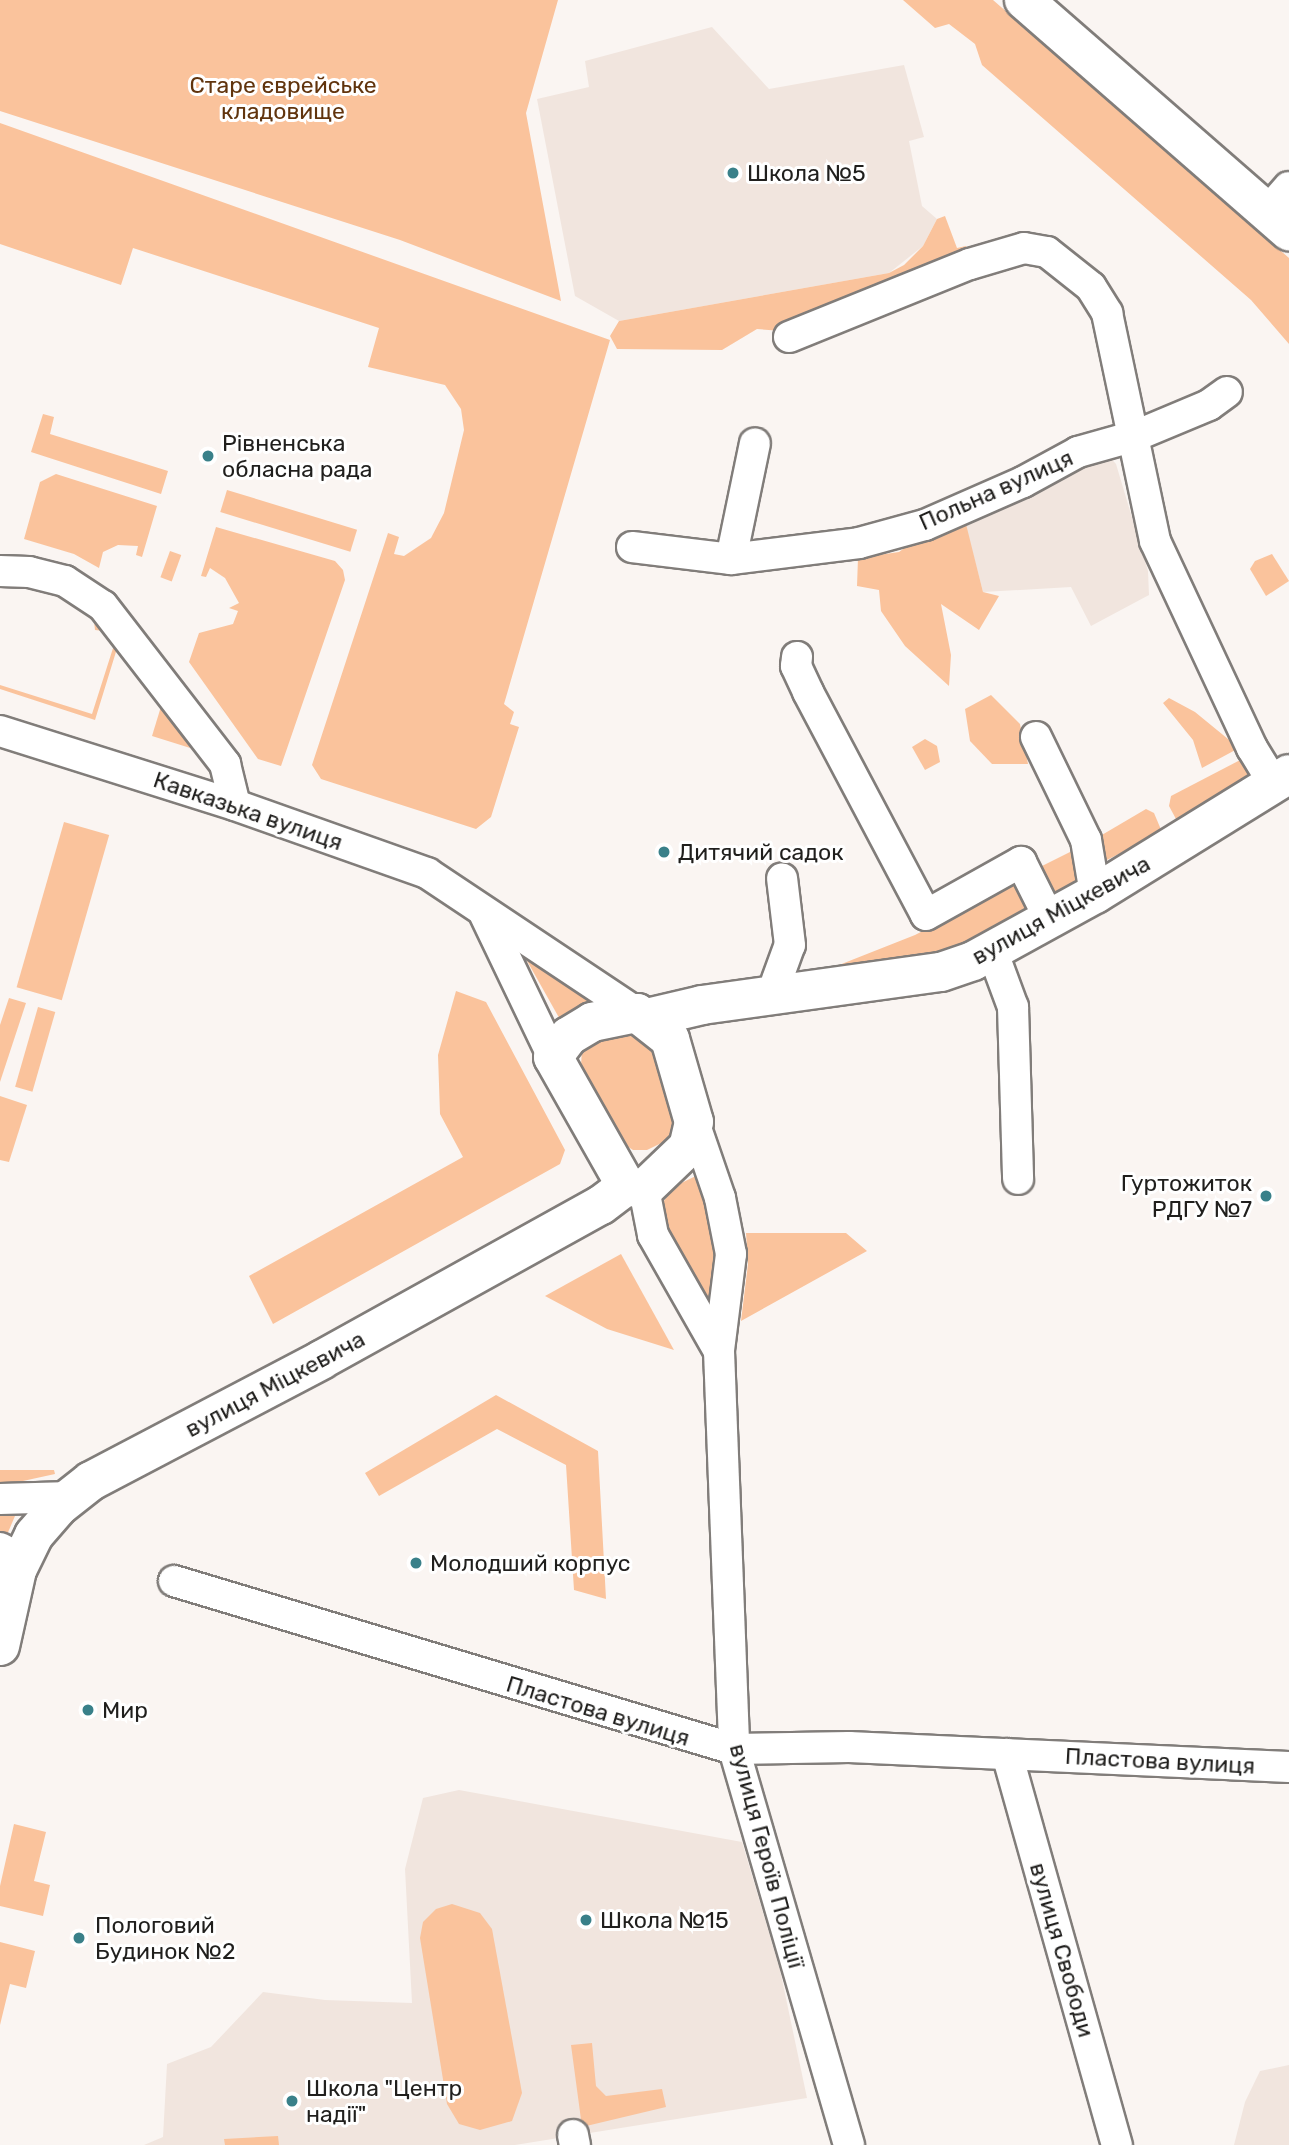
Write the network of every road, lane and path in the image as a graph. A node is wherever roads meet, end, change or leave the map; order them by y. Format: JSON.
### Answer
{"nodes":[{"id":1,"x":1024,"y":0,"type":"edge"},
{"id":2,"x":1282,"y":210,"type":"edge"},
{"id":3,"x":789,"y":337,"type":"dead end"},
{"id":4,"x":1227,"y":392,"type":"dead end"},
{"id":5,"x":1135,"y":436,"type":"junction"},
{"id":6,"x":755,"y":443,"type":"dead end"},
{"id":7,"x":632,"y":547,"type":"dead end"},
{"id":8,"x":731,"y":559,"type":"junction"},
{"id":9,"x":0,"y":571,"type":"edge"},
{"id":10,"x":797,"y":657,"type":"dead end"},
{"id":11,"x":0,"y":731,"type":"edge"},
{"id":12,"x":1036,"y":737,"type":"dead end"},
{"id":13,"x":1282,"y":779,"type":"edge"},
{"id":14,"x":235,"y":805,"type":"junction"},
{"id":15,"x":782,"y":878,"type":"dead end"},
{"id":16,"x":1095,"y":894,"type":"junction"},
{"id":17,"x":485,"y":915,"type":"junction"},
{"id":18,"x":1049,"y":920,"type":"junction"},
{"id":19,"x":993,"y":953,"type":"junction"},
{"id":20,"x":780,"y":994,"type":"junction"},
{"id":21,"x":642,"y":1015,"type":"junction"},
{"id":22,"x":553,"y":1057,"type":"junction"},
{"id":23,"x":694,"y":1122,"type":"junction"},
{"id":24,"x":1018,"y":1179,"type":"dead end"},
{"id":25,"x":635,"y":1188,"type":"junction"},
{"id":26,"x":719,"y":1351,"type":"junction"},
{"id":27,"x":71,"y":1497,"type":"junction"},
{"id":28,"x":0,"y":1499,"type":"edge"},
{"id":29,"x":9,"y":1570,"type":"edge"},
{"id":30,"x":174,"y":1581,"type":"dead end"},
{"id":31,"x":0,"y":1646,"type":"edge"},
{"id":32,"x":734,"y":1749,"type":"junction"},
{"id":33,"x":1007,"y":1754,"type":"junction"},
{"id":34,"x":1289,"y":1768,"type":"edge"},
{"id":35,"x":849,"y":2145,"type":"edge"},
{"id":36,"x":1116,"y":2145,"type":"edge"}],
"edges":[{"from":1,"to":2,"type":"main road"},
{"from":3,"to":5,"type":"street"},
{"from":4,"to":5,"type":"street","name":"Польна вулиця"},
{"from":5,"to":8,"type":"street","name":"Польна вулиця"},
{"from":5,"to":13,"type":"street"},
{"from":6,"to":8,"type":"street"},
{"from":7,"to":8,"type":"street","name":"Польна вулиця"},
{"from":9,"to":14,"type":"street"},
{"from":10,"to":18,"type":"street"},
{"from":11,"to":14,"type":"street","name":"Кавказька вулиця"},
{"from":12,"to":16,"type":"street"},
{"from":13,"to":16,"type":"main road","name":"вулиця Міцкевича"},
{"from":14,"to":17,"type":"street","name":"Кавказька вулиця"},
{"from":15,"to":20,"type":"street"},
{"from":16,"to":18,"type":"main road","name":"вулиця Міцкевича"},
{"from":17,"to":21,"type":"street","name":"Кавказька вулиця"},
{"from":17,"to":22,"type":"street","name":"Кавказька вулиця"},
{"from":18,"to":19,"type":"main road","name":"вулиця Міцкевича"},
{"from":19,"to":20,"type":"main road","name":"вулиця Міцкевича"},
{"from":19,"to":24,"type":"street"},
{"from":20,"to":21,"type":"main road","name":"вулиця Міцкевича"},
{"from":21,"to":22,"type":"main road","name":"вулиця Міцкевича"},
{"from":21,"to":23,"type":"main road"},
{"from":22,"to":25,"type":"main road"},
{"from":23,"to":25,"type":"main road","name":"вулиця Міцкевича"},
{"from":23,"to":26,"type":"street","name":"вулиця Героїв Поліції"},
{"from":25,"to":26,"type":"street","name":"вулиця Героїв Поліції"},
{"from":25,"to":27,"type":"main road","name":"вулиця Міцкевича"},
{"from":26,"to":32,"type":"street","name":"вулиця Героїв Поліції"},
{"from":27,"to":28,"type":"street"},
{"from":27,"to":29,"type":"main road","name":"вулиця Міцкевича"},
{"from":29,"to":31,"type":"main road","name":"вулиця Міцкевича"},
{"from":30,"to":32,"type":"street","name":"Пластова вулиця"},
{"from":32,"to":33,"type":"street","name":"Пластова вулиця"},
{"from":32,"to":35,"type":"street","name":"вулиця Героїв Поліції"},
{"from":33,"to":34,"type":"street","name":"Пластова вулиця"},
{"from":33,"to":36,"type":"street","name":"вулиця Свободи"}]}
